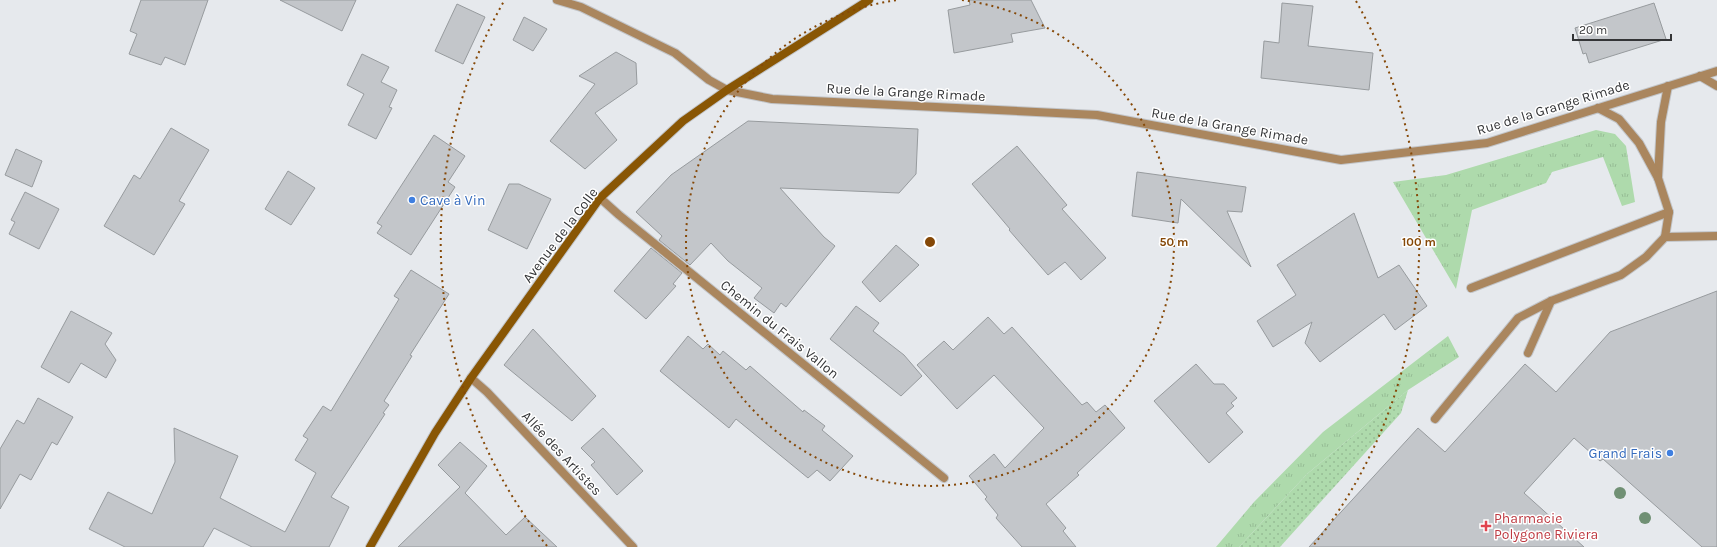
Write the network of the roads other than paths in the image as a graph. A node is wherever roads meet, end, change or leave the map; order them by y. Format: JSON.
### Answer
{"nodes":[{"id":1,"x":556,"y":0,"type":"edge"},
{"id":2,"x":869,"y":0,"type":"edge"},
{"id":3,"x":1717,"y":71,"type":"edge"},
{"id":4,"x":1700,"y":76,"type":"junction"},
{"id":5,"x":1668,"y":86,"type":"junction"},
{"id":6,"x":1717,"y":86,"type":"edge"},
{"id":7,"x":727,"y":90,"type":"junction"},
{"id":8,"x":1598,"y":108,"type":"junction"},
{"id":9,"x":1658,"y":178,"type":"junction"},
{"id":10,"x":600,"y":198,"type":"junction"},
{"id":11,"x":1670,"y":212,"type":"junction"},
{"id":12,"x":1717,"y":236,"type":"edge"},
{"id":13,"x":1665,"y":237,"type":"junction"},
{"id":14,"x":1471,"y":288,"type":"dead end"},
{"id":15,"x":1551,"y":301,"type":"junction"},
{"id":16,"x":1528,"y":353,"type":"dead end"},
{"id":17,"x":471,"y":378,"type":"junction"},
{"id":18,"x":1434,"y":419,"type":"dead end"},
{"id":19,"x":944,"y":478,"type":"dead end"},
{"id":20,"x":370,"y":547,"type":"edge"},
{"id":21,"x":633,"y":547,"type":"edge"}],
"edges":[{"from":1,"to":7,"type":"street","name":"Rue de la Grange Rimade"},
{"from":2,"to":7,"type":"main road","name":"Avenue de la Colle"},
{"from":3,"to":4,"type":"street","name":"Rue de la Grange Rimade"},
{"from":4,"to":5,"type":"street","name":"Rue de la Grange Rimade"},
{"from":4,"to":6,"type":"street"},
{"from":5,"to":8,"type":"street","name":"Rue de la Grange Rimade"},
{"from":5,"to":9,"type":"street"},
{"from":7,"to":8,"type":"street","name":"Rue de la Grange Rimade"},
{"from":7,"to":10,"type":"main road","name":"Avenue de la Colle"},
{"from":8,"to":9,"type":"street"},
{"from":9,"to":11,"type":"street"},
{"from":10,"to":17,"type":"main road","name":"Avenue de la Colle"},
{"from":10,"to":19,"type":"street","name":"Chemin du Frais Vallon"},
{"from":11,"to":13,"type":"street"},
{"from":11,"to":14,"type":"street"},
{"from":12,"to":13,"type":"street"},
{"from":13,"to":15,"type":"street"},
{"from":15,"to":16,"type":"street"},
{"from":15,"to":18,"type":"street"},
{"from":17,"to":20,"type":"main road","name":"Avenue de la Colle"},
{"from":17,"to":21,"type":"street","name":"Allée des Artistes"}]}
